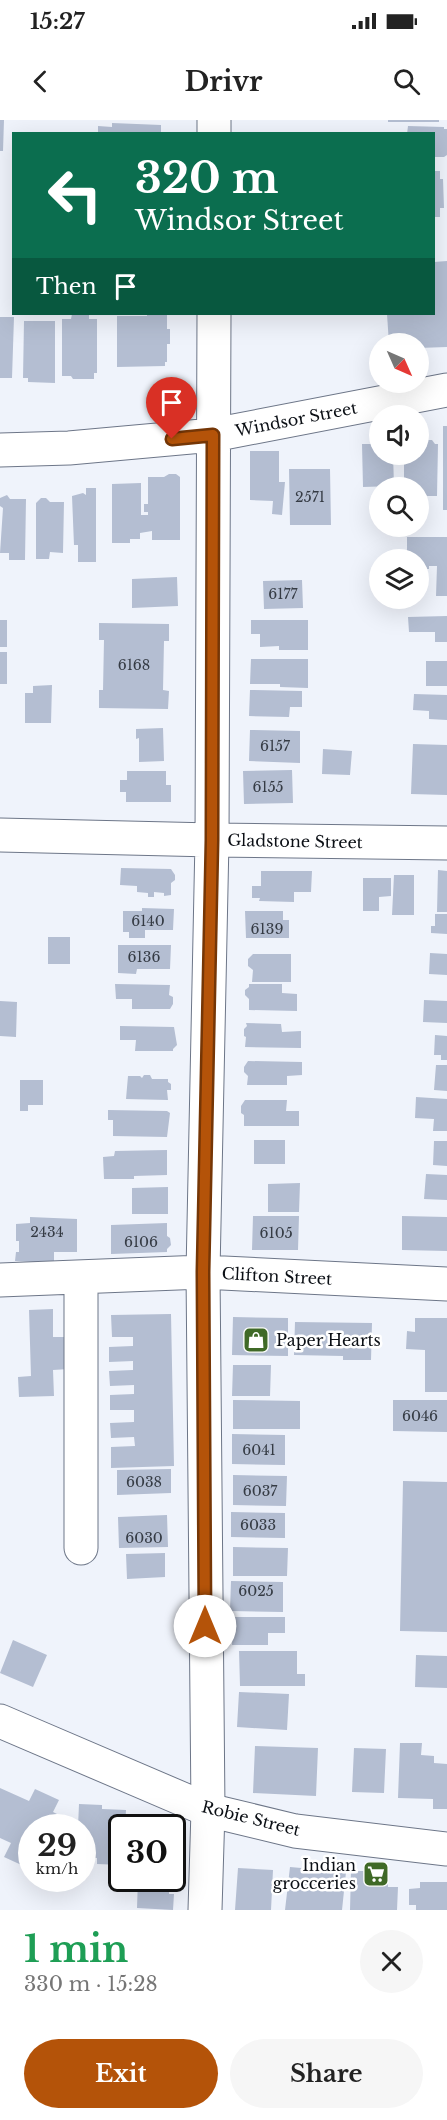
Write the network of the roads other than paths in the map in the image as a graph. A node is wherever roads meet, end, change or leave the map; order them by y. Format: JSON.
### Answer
{"nodes":[{"id":1,"x":214,"y":315,"type":"edge"},
{"id":2,"x":447,"y":390,"type":"edge"},
{"id":3,"x":213,"y":435,"type":"junction"},
{"id":4,"x":0,"y":450,"type":"edge"},
{"id":5,"x":0,"y":835,"type":"edge"},
{"id":6,"x":212,"y":840,"type":"junction"},
{"id":7,"x":447,"y":843,"type":"edge"},
{"id":8,"x":203,"y":1272,"type":"junction"},
{"id":9,"x":81,"y":1277,"type":"junction"},
{"id":10,"x":0,"y":1280,"type":"edge"},
{"id":11,"x":447,"y":1284,"type":"edge"},
{"id":12,"x":81,"y":1548,"type":"dead end"},
{"id":13,"x":0,"y":1721,"type":"edge"},
{"id":14,"x":208,"y":1810,"type":"junction"},
{"id":15,"x":447,"y":1849,"type":"edge"},
{"id":16,"x":205,"y":1910,"type":"edge"}],
"edges":[{"from":1,"to":3,"type":"street"},
{"from":2,"to":3,"type":"street","name":"Windsor Street"},
{"from":3,"to":4,"type":"street","name":"Windsor Street"},
{"from":3,"to":6,"type":"street"},
{"from":5,"to":6,"type":"street","name":"Gladstone Street"},
{"from":6,"to":7,"type":"street","name":"Gladstone Street"},
{"from":6,"to":8,"type":"street"},
{"from":8,"to":9,"type":"street","name":"Clifton Street"},
{"from":8,"to":11,"type":"street","name":"Clifton Street"},
{"from":8,"to":14,"type":"street"},
{"from":9,"to":10,"type":"street","name":"Clifton Street"},
{"from":9,"to":12,"type":"street"},
{"from":13,"to":14,"type":"street","name":"Robie Street"},
{"from":14,"to":15,"type":"street","name":"Robie Street"},
{"from":14,"to":16,"type":"street"}]}
